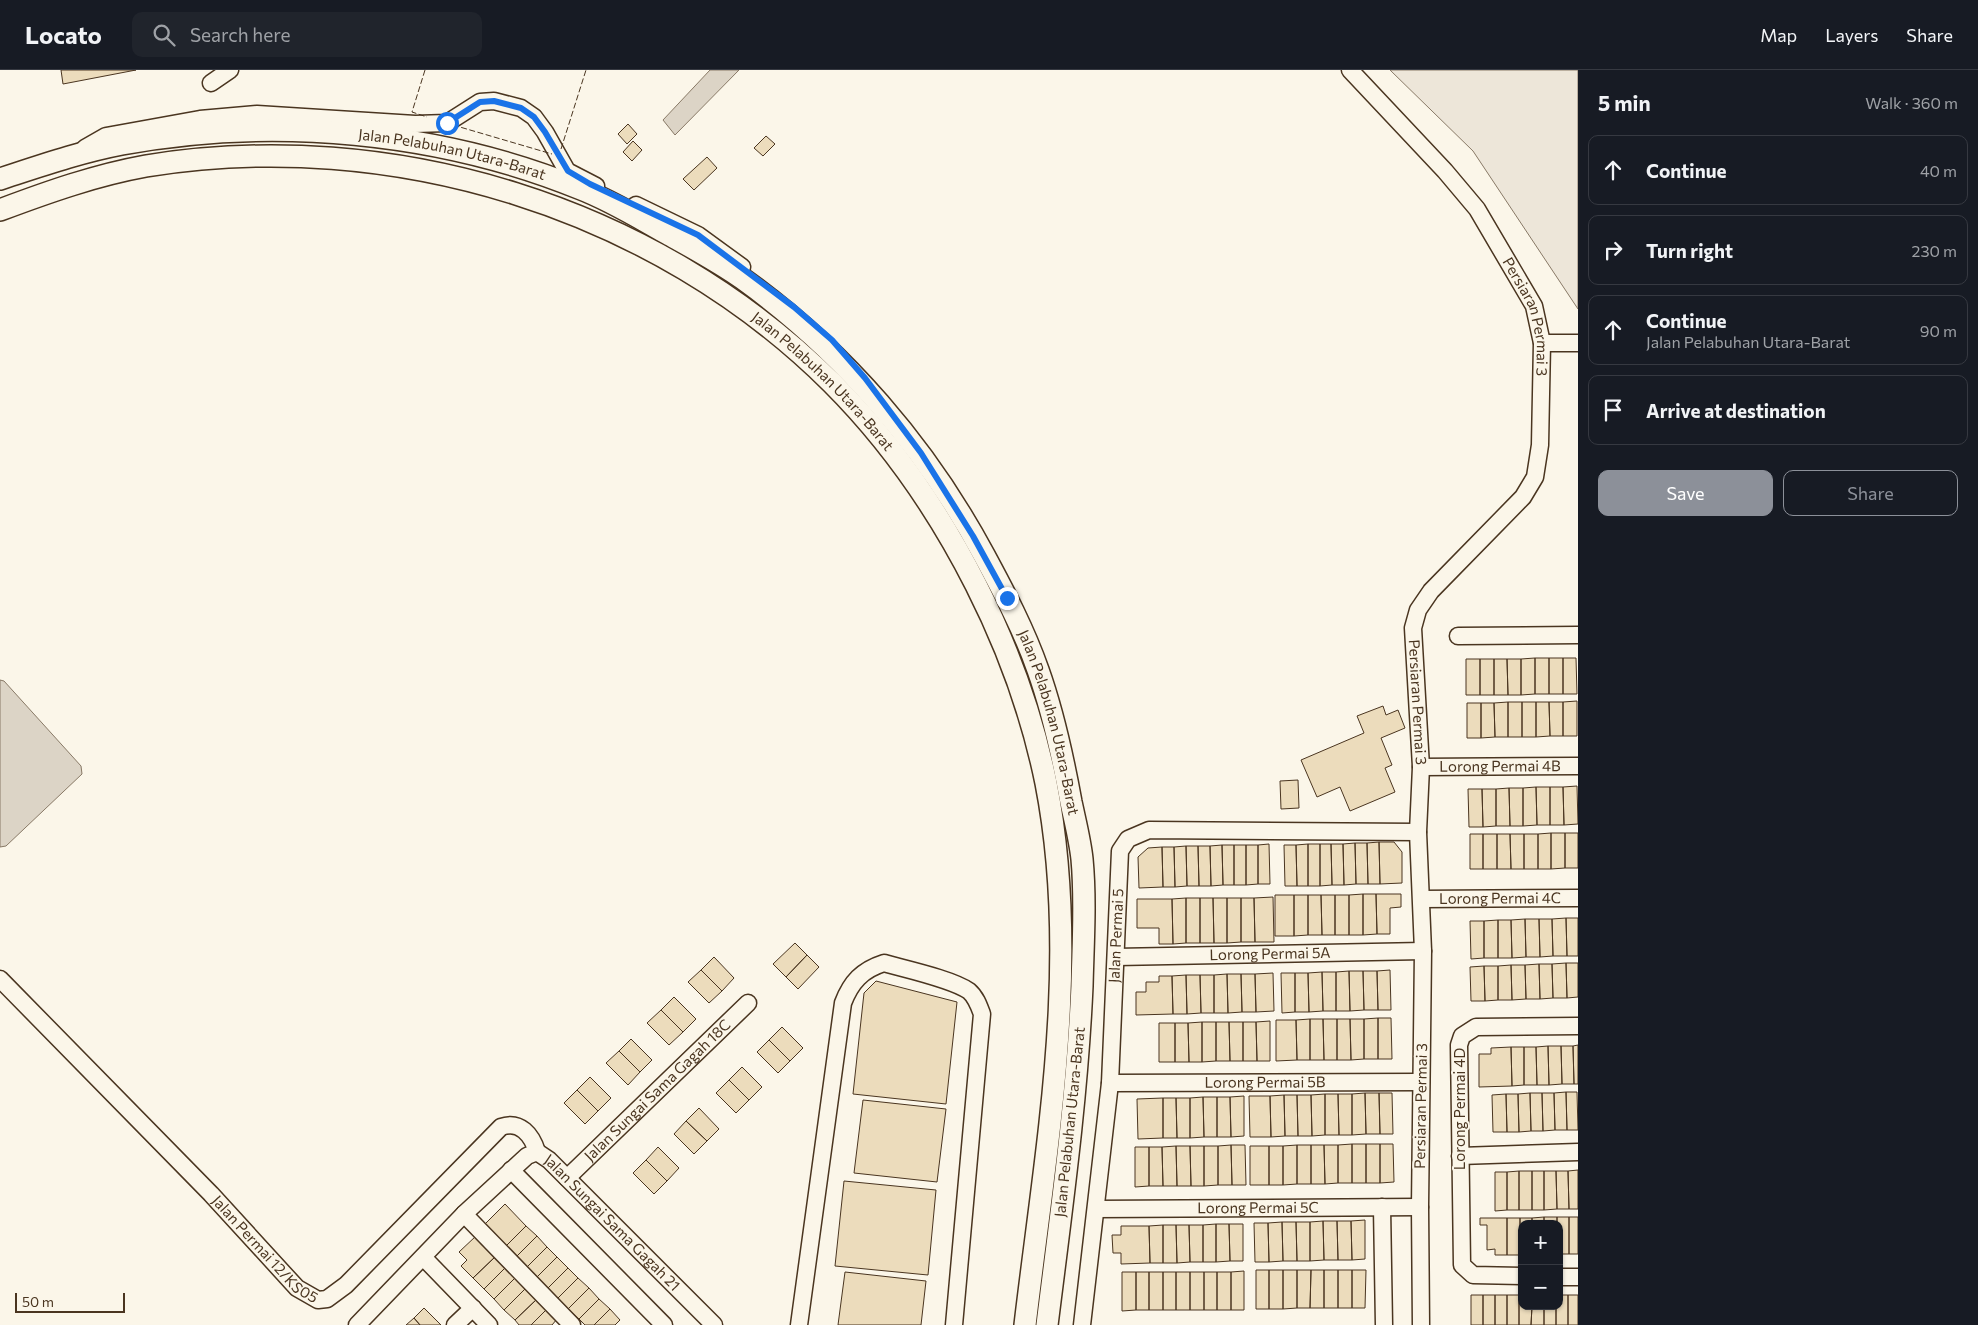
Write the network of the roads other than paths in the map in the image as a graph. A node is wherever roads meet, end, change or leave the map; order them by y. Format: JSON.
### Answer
{"nodes":[{"id":1,"x":230,"y":70,"type":"edge"},
{"id":2,"x":1350,"y":70,"type":"edge"},
{"id":3,"x":211,"y":83,"type":"dead end"},
{"id":4,"x":65,"y":159,"type":"junction"},
{"id":5,"x":0,"y":179,"type":"edge"},
{"id":6,"x":0,"y":210,"type":"edge"},
{"id":7,"x":1542,"y":343,"type":"junction"},
{"id":8,"x":1578,"y":343,"type":"edge"},
{"id":9,"x":903,"y":431,"type":"junction"},
{"id":10,"x":1578,"y":635,"type":"edge"},
{"id":11,"x":1458,"y":636,"type":"dead end"},
{"id":12,"x":1578,"y":766,"type":"edge"},
{"id":13,"x":1421,"y":767,"type":"junction"},
{"id":14,"x":1418,"y":832,"type":"junction"},
{"id":15,"x":1578,"y":898,"type":"edge"},
{"id":16,"x":1422,"y":899,"type":"junction"},
{"id":17,"x":1423,"y":951,"type":"junction"},
{"id":18,"x":1116,"y":957,"type":"junction"},
{"id":19,"x":0,"y":979,"type":"edge"},
{"id":20,"x":748,"y":1003,"type":"dead end"},
{"id":21,"x":1578,"y":1026,"type":"edge"},
{"id":22,"x":1421,"y":1082,"type":"junction"},
{"id":23,"x":1110,"y":1083,"type":"junction"},
{"id":24,"x":538,"y":1152,"type":"junction"},
{"id":25,"x":1578,"y":1152,"type":"edge"},
{"id":26,"x":1460,"y":1156,"type":"junction"},
{"id":27,"x":511,"y":1170,"type":"junction"},
{"id":28,"x":567,"y":1178,"type":"junction"},
{"id":29,"x":1382,"y":1207,"type":"junction"},
{"id":30,"x":1420,"y":1207,"type":"junction"},
{"id":31,"x":1096,"y":1208,"type":"junction"},
{"id":32,"x":464,"y":1214,"type":"junction"},
{"id":33,"x":422,"y":1257,"type":"junction"},
{"id":34,"x":1518,"y":1276,"type":"edge"},
{"id":35,"x":1563,"y":1277,"type":"edge"},
{"id":36,"x":1578,"y":1277,"type":"edge"},
{"id":37,"x":472,"y":1308,"type":"junction"},
{"id":38,"x":1026,"y":1323,"type":"edge"},
{"id":39,"x":357,"y":1325,"type":"edge"},
{"id":40,"x":455,"y":1325,"type":"edge"},
{"id":41,"x":489,"y":1325,"type":"edge"},
{"id":42,"x":572,"y":1325,"type":"edge"},
{"id":43,"x":664,"y":1325,"type":"edge"},
{"id":44,"x":714,"y":1325,"type":"edge"},
{"id":45,"x":799,"y":1325,"type":"edge"},
{"id":46,"x":954,"y":1325,"type":"edge"},
{"id":47,"x":1047,"y":1325,"type":"edge"},
{"id":48,"x":1082,"y":1325,"type":"edge"},
{"id":49,"x":1384,"y":1325,"type":"edge"},
{"id":50,"x":1421,"y":1325,"type":"edge"}],
"edges":[{"from":1,"to":3,"type":"street"},
{"from":2,"to":7,"type":"street","name":"Persiaran Permai 3"},
{"from":4,"to":5,"type":"main road","name":"Jalan Pelabuhan Utara-Barat"},
{"from":4,"to":9,"type":"main road","name":"Jalan Pelabuhan Utara-Barat"},
{"from":4,"to":9,"type":"street"},
{"from":6,"to":38,"type":"main road","name":"Jalan Pelabuhan Utara-Barat"},
{"from":7,"to":8,"type":"street"},
{"from":7,"to":13,"type":"street","name":"Persiaran Permai 3"},
{"from":9,"to":47,"type":"main road","name":"Jalan Pelabuhan Utara-Barat"},
{"from":10,"to":11,"type":"street"},
{"from":12,"to":13,"type":"street","name":"Lorong Permai 4B"},
{"from":13,"to":14,"type":"street","name":"Persiaran Permai 3"},
{"from":14,"to":16,"type":"street","name":"Persiaran Permai 3"},
{"from":14,"to":18,"type":"street","name":"Jalan Permai 5"},
{"from":15,"to":16,"type":"street","name":"Lorong Permai 4C"},
{"from":16,"to":17,"type":"street","name":"Persiaran Permai 3"},
{"from":17,"to":18,"type":"street","name":"Lorong Permai 5A"},
{"from":17,"to":22,"type":"street","name":"Persiaran Permai 3"},
{"from":18,"to":23,"type":"street","name":"Jalan Permai 5"},
{"from":19,"to":24,"type":"street","name":"Jalan Permai 12/KS05"},
{"from":20,"to":28,"type":"street","name":"Jalan Sungai Sama Gagah 18C"},
{"from":21,"to":26,"type":"street","name":"Lorong Permai 4D"},
{"from":22,"to":23,"type":"street","name":"Lorong Permai 5B"},
{"from":22,"to":30,"type":"street","name":"Persiaran Permai 3"},
{"from":23,"to":31,"type":"street","name":"Jalan Permai 5"},
{"from":24,"to":27,"type":"street","name":"Jalan Sungai Sama Gagah 21"},
{"from":24,"to":28,"type":"street","name":"Jalan Sungai Sama Gagah 21"},
{"from":25,"to":26,"type":"street"},
{"from":26,"to":34,"type":"street","name":"Lorong Permai 4D"},
{"from":27,"to":32,"type":"street","name":"Jalan Sungai Sama Gagah 21"},
{"from":27,"to":43,"type":"street"},
{"from":28,"to":44,"type":"street","name":"Jalan Sungai Sama Gagah 21"},
{"from":29,"to":30,"type":"street","name":"Lorong Permai 5C"},
{"from":29,"to":31,"type":"street","name":"Lorong Permai 5C"},
{"from":29,"to":49,"type":"street"},
{"from":30,"to":50,"type":"street","name":"Persiaran Permai 3"},
{"from":31,"to":48,"type":"street","name":"Jalan Permai 5"},
{"from":32,"to":33,"type":"street","name":"Jalan Sungai Sama Gagah 21"},
{"from":32,"to":42,"type":"street"},
{"from":33,"to":37,"type":"street"},
{"from":33,"to":39,"type":"street","name":"Jalan Sungai Sama Gagah 21"},
{"from":35,"to":36,"type":"street"},
{"from":37,"to":40,"type":"street"},
{"from":37,"to":41,"type":"street"},
{"from":45,"to":46,"type":"street"}]}
